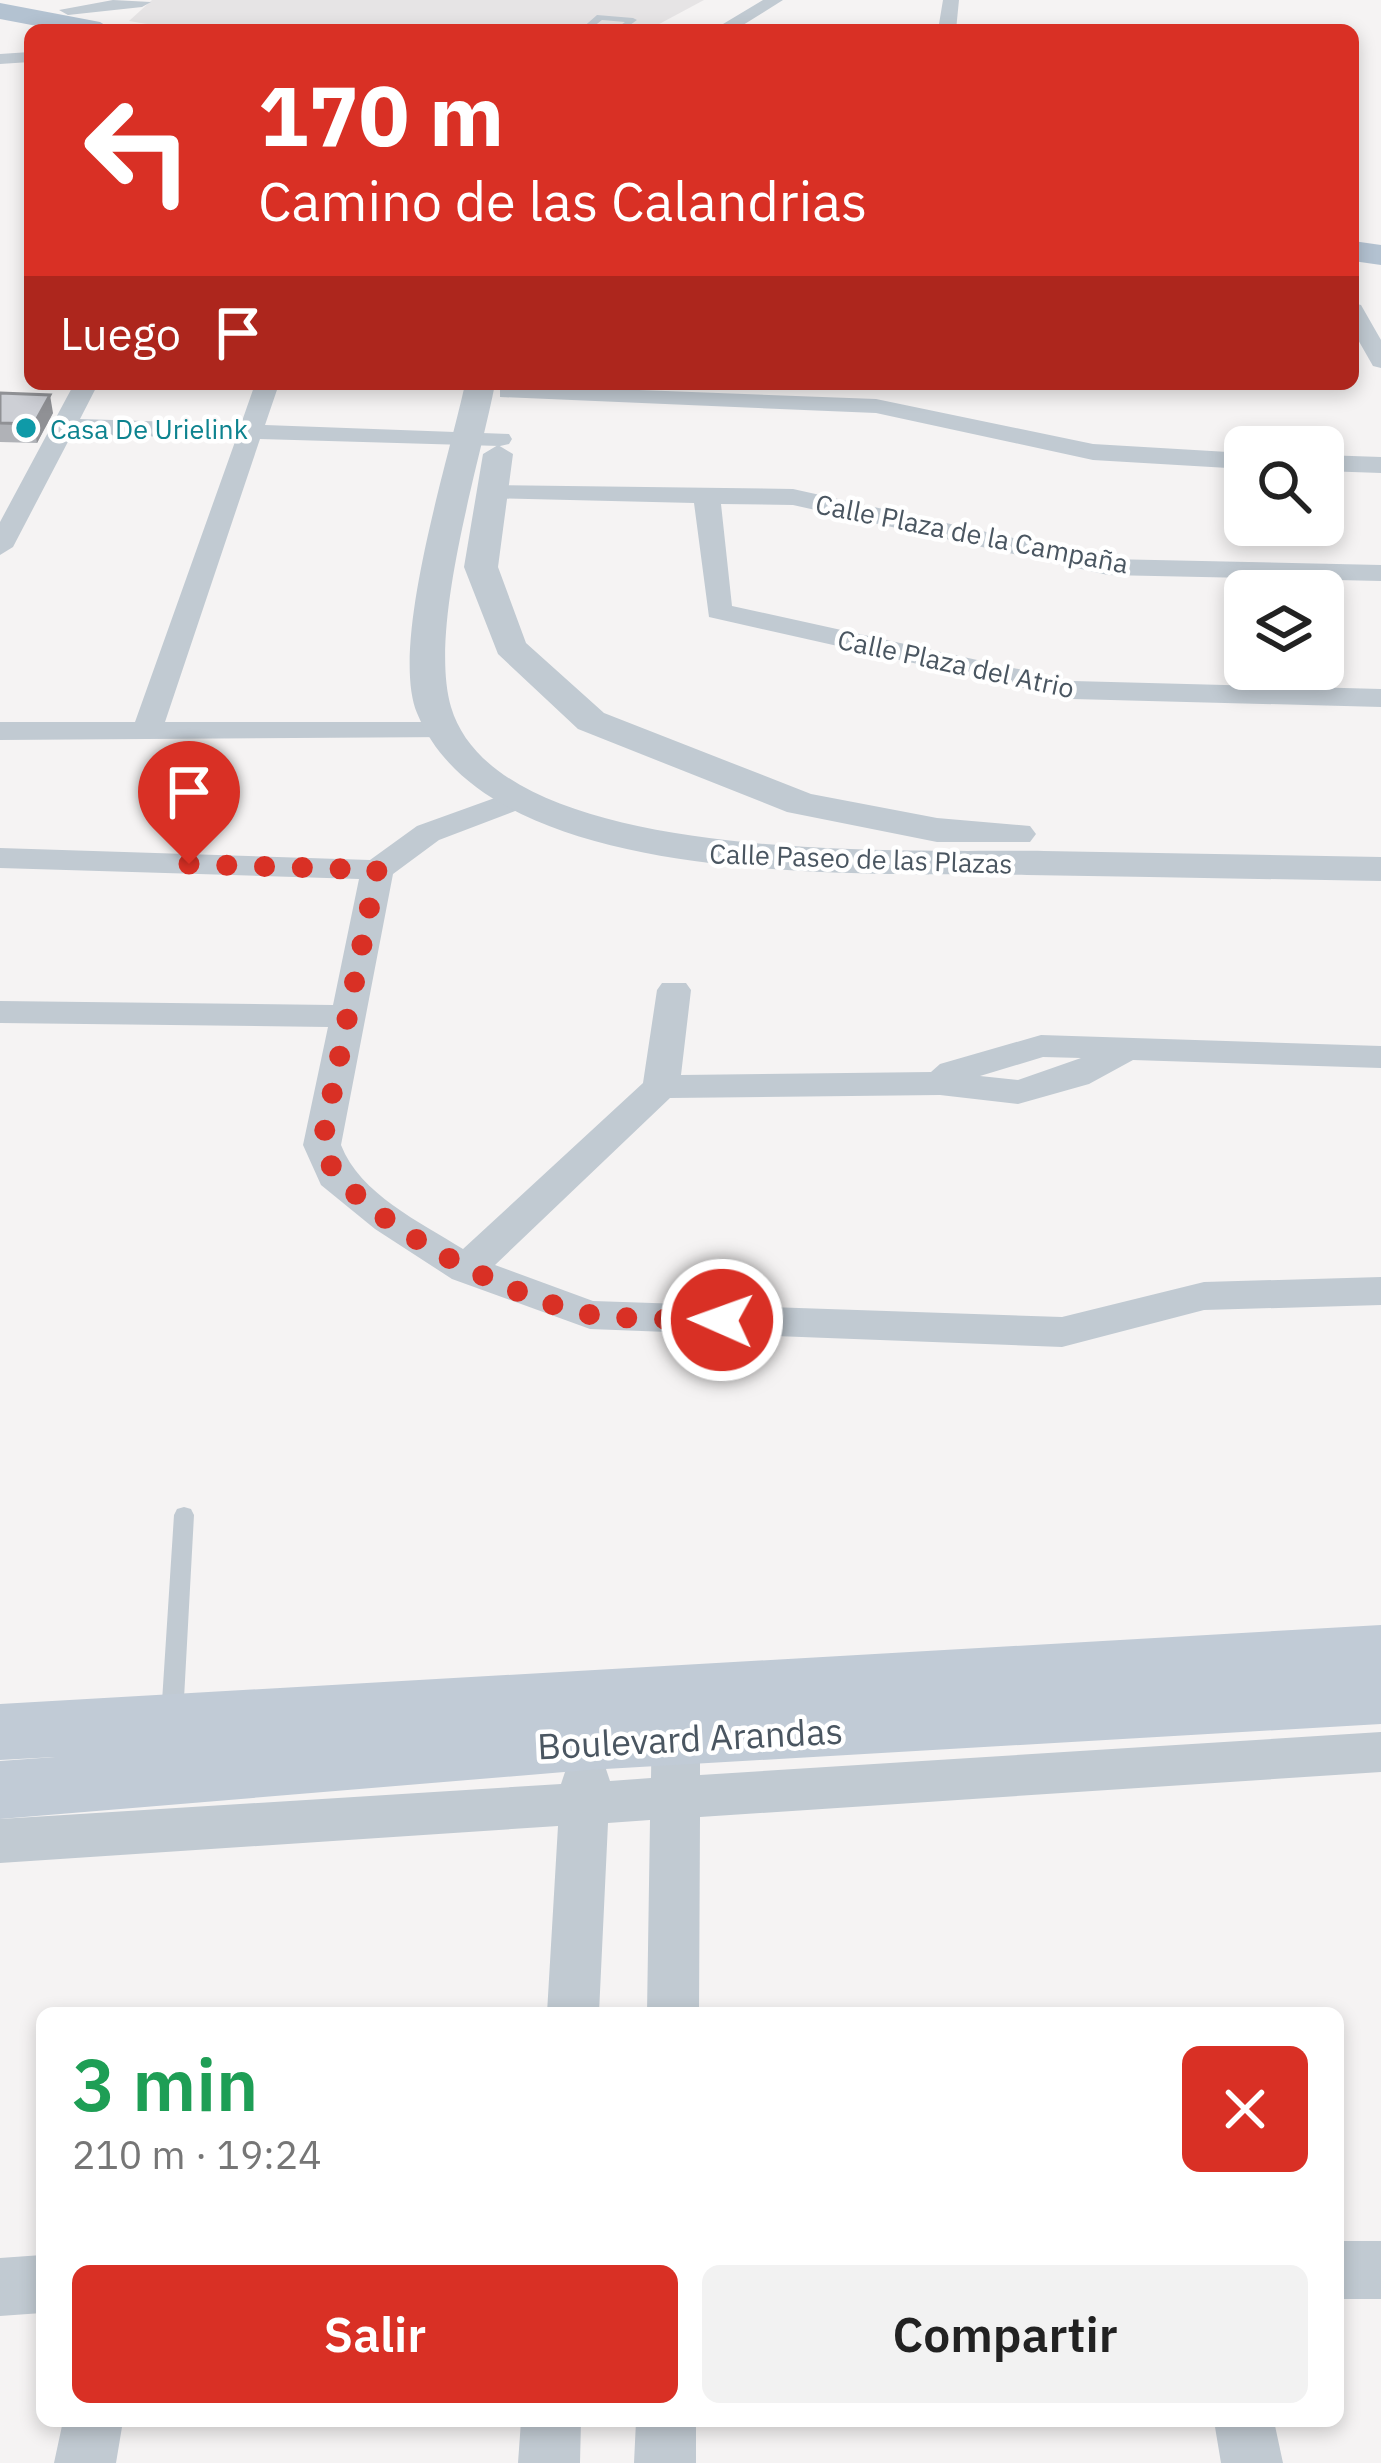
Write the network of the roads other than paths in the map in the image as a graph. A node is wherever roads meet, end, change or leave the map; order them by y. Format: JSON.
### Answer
{"nodes":[{"id":1,"x":775,"y":0,"type":"edge"},
{"id":2,"x":40,"y":1,"type":"edge"},
{"id":3,"x":142,"y":1,"type":"edge"},
{"id":4,"x":0,"y":10,"type":"edge"},
{"id":5,"x":86,"y":22,"type":"edge"},
{"id":6,"x":591,"y":24,"type":"edge"},
{"id":7,"x":627,"y":24,"type":"edge"},
{"id":8,"x":733,"y":24,"type":"edge"},
{"id":9,"x":1359,"y":321,"type":"edge"},
{"id":10,"x":1381,"y":361,"type":"edge"},
{"id":11,"x":83,"y":390,"type":"edge"},
{"id":12,"x":265,"y":390,"type":"edge"},
{"id":13,"x":498,"y":390,"type":"edge"},
{"id":14,"x":668,"y":390,"type":"edge"},
{"id":15,"x":725,"y":391,"type":"edge"},
{"id":16,"x":64,"y":426,"type":"junction"},
{"id":17,"x":248,"y":432,"type":"junction"},
{"id":18,"x":486,"y":439,"type":"junction"},
{"id":19,"x":1224,"y":459,"type":"edge"},
{"id":20,"x":1344,"y":464,"type":"edge"},
{"id":21,"x":1381,"y":465,"type":"edge"},
{"id":22,"x":492,"y":493,"type":"junction"},
{"id":23,"x":707,"y":499,"type":"junction"},
{"id":24,"x":0,"y":547,"type":"edge"},
{"id":25,"x":1381,"y":573,"type":"edge"},
{"id":26,"x":510,"y":647,"type":"junction"},
{"id":27,"x":430,"y":656,"type":"junction"},
{"id":28,"x":1381,"y":698,"type":"edge"},
{"id":29,"x":0,"y":731,"type":"edge"},
{"id":30,"x":442,"y":731,"type":"junction"},
{"id":31,"x":146,"y":733,"type":"junction"},
{"id":32,"x":518,"y":799,"type":"junction"},
{"id":33,"x":802,"y":803,"type":"junction"},
{"id":34,"x":1381,"y":842,"type":"edge"},
{"id":35,"x":0,"y":858,"type":"edge"},
{"id":36,"x":776,"y":860,"type":"junction"},
{"id":37,"x":1381,"y":869,"type":"edge"},
{"id":38,"x":377,"y":870,"type":"junction"},
{"id":39,"x":674,"y":990,"type":"dead end"},
{"id":40,"x":0,"y":1012,"type":"edge"},
{"id":41,"x":345,"y":1016,"type":"junction"},
{"id":42,"x":1381,"y":1057,"type":"edge"},
{"id":43,"x":661,"y":1087,"type":"junction"},
{"id":44,"x":466,"y":1269,"type":"junction"},
{"id":45,"x":1381,"y":1291,"type":"edge"},
{"id":46,"x":184,"y":1515,"type":"dead end"},
{"id":47,"x":1381,"y":1652,"type":"edge"},
{"id":48,"x":1381,"y":1697,"type":"edge"},
{"id":49,"x":0,"y":1732,"type":"edge"},
{"id":50,"x":676,"y":1742,"type":"junction"},
{"id":51,"x":587,"y":1747,"type":"junction"},
{"id":52,"x":172,"y":1749,"type":"junction"},
{"id":53,"x":1381,"y":1752,"type":"edge"},
{"id":54,"x":0,"y":1790,"type":"edge"},
{"id":55,"x":0,"y":1840,"type":"edge"},
{"id":56,"x":573,"y":2007,"type":"edge"},
{"id":57,"x":673,"y":2007,"type":"edge"},
{"id":58,"x":1344,"y":2270,"type":"edge"},
{"id":59,"x":1381,"y":2270,"type":"edge"},
{"id":60,"x":36,"y":2284,"type":"edge"},
{"id":61,"x":0,"y":2287,"type":"edge"},
{"id":62,"x":92,"y":2427,"type":"edge"},
{"id":63,"x":551,"y":2427,"type":"edge"},
{"id":64,"x":666,"y":2427,"type":"edge"},
{"id":65,"x":1245,"y":2427,"type":"edge"},
{"id":66,"x":85,"y":2463,"type":"edge"},
{"id":67,"x":549,"y":2463,"type":"edge"},
{"id":68,"x":665,"y":2463,"type":"edge"},
{"id":69,"x":1252,"y":2463,"type":"edge"}],
"edges":[{"from":1,"to":8,"type":"street"},
{"from":2,"to":5,"type":"street"},
{"from":3,"to":5,"type":"street"},
{"from":4,"to":5,"type":"main road"},
{"from":6,"to":7,"type":"lane"},
{"from":9,"to":10,"type":"street"},
{"from":11,"to":16,"type":"street"},
{"from":12,"to":17,"type":"street"},
{"from":13,"to":18,"type":"street","name":"Calle Paseo de las Plazas"},
{"from":14,"to":15,"type":"street"},
{"from":15,"to":19,"type":"street"},
{"from":16,"to":17,"type":"street"},
{"from":16,"to":24,"type":"street"},
{"from":17,"to":18,"type":"street"},
{"from":17,"to":31,"type":"street"},
{"from":18,"to":22,"type":"street","name":"Calle Paseo de las Plazas"},
{"from":18,"to":27,"type":"street","name":"Calle Paseo de las Plazas"},
{"from":20,"to":21,"type":"street"},
{"from":22,"to":23,"type":"street","name":"Calle Plaza de la Campaña"},
{"from":22,"to":26,"type":"street","name":"Calle Paseo de las Plazas"},
{"from":23,"to":25,"type":"street","name":"Calle Plaza de la Campaña"},
{"from":23,"to":28,"type":"street","name":"Calle Plaza del Atrio"},
{"from":26,"to":27,"type":"street"},
{"from":26,"to":33,"type":"street","name":"Calle Paseo de las Plazas"},
{"from":27,"to":30,"type":"street","name":"Calle Paseo de las Plazas"},
{"from":29,"to":31,"type":"street"},
{"from":30,"to":31,"type":"street"},
{"from":30,"to":32,"type":"street","name":"Calle Paseo de las Plazas"},
{"from":32,"to":36,"type":"street","name":"Calle Paseo de las Plazas"},
{"from":32,"to":38,"type":"street"},
{"from":33,"to":34,"type":"street","name":"Calle Paseo de las Plazas"},
{"from":33,"to":36,"type":"street"},
{"from":35,"to":38,"type":"street"},
{"from":36,"to":37,"type":"street","name":"Calle Paseo de las Plazas"},
{"from":38,"to":41,"type":"street"},
{"from":39,"to":43,"type":"street"},
{"from":40,"to":41,"type":"street"},
{"from":41,"to":44,"type":"street"},
{"from":42,"to":43,"type":"street"},
{"from":43,"to":44,"type":"street"},
{"from":44,"to":45,"type":"street"},
{"from":46,"to":52,"type":"lane"},
{"from":47,"to":50,"type":"main road","name":"Boulevard Arandas"},
{"from":48,"to":50,"type":"main road","name":"Boulevard Arandas"},
{"from":49,"to":52,"type":"main road","name":"Boulevard Arandas"},
{"from":50,"to":51,"type":"main road","name":"Boulevard Arandas"},
{"from":50,"to":53,"type":"street"},
{"from":50,"to":57,"type":"street"},
{"from":51,"to":52,"type":"main road","name":"Boulevard Arandas"},
{"from":51,"to":55,"type":"street"},
{"from":51,"to":56,"type":"street"},
{"from":52,"to":54,"type":"main road","name":"Boulevard Arandas"},
{"from":58,"to":59,"type":"street"},
{"from":60,"to":61,"type":"street"},
{"from":62,"to":66,"type":"street"},
{"from":63,"to":67,"type":"street"},
{"from":64,"to":68,"type":"street"},
{"from":65,"to":69,"type":"street"}]}
